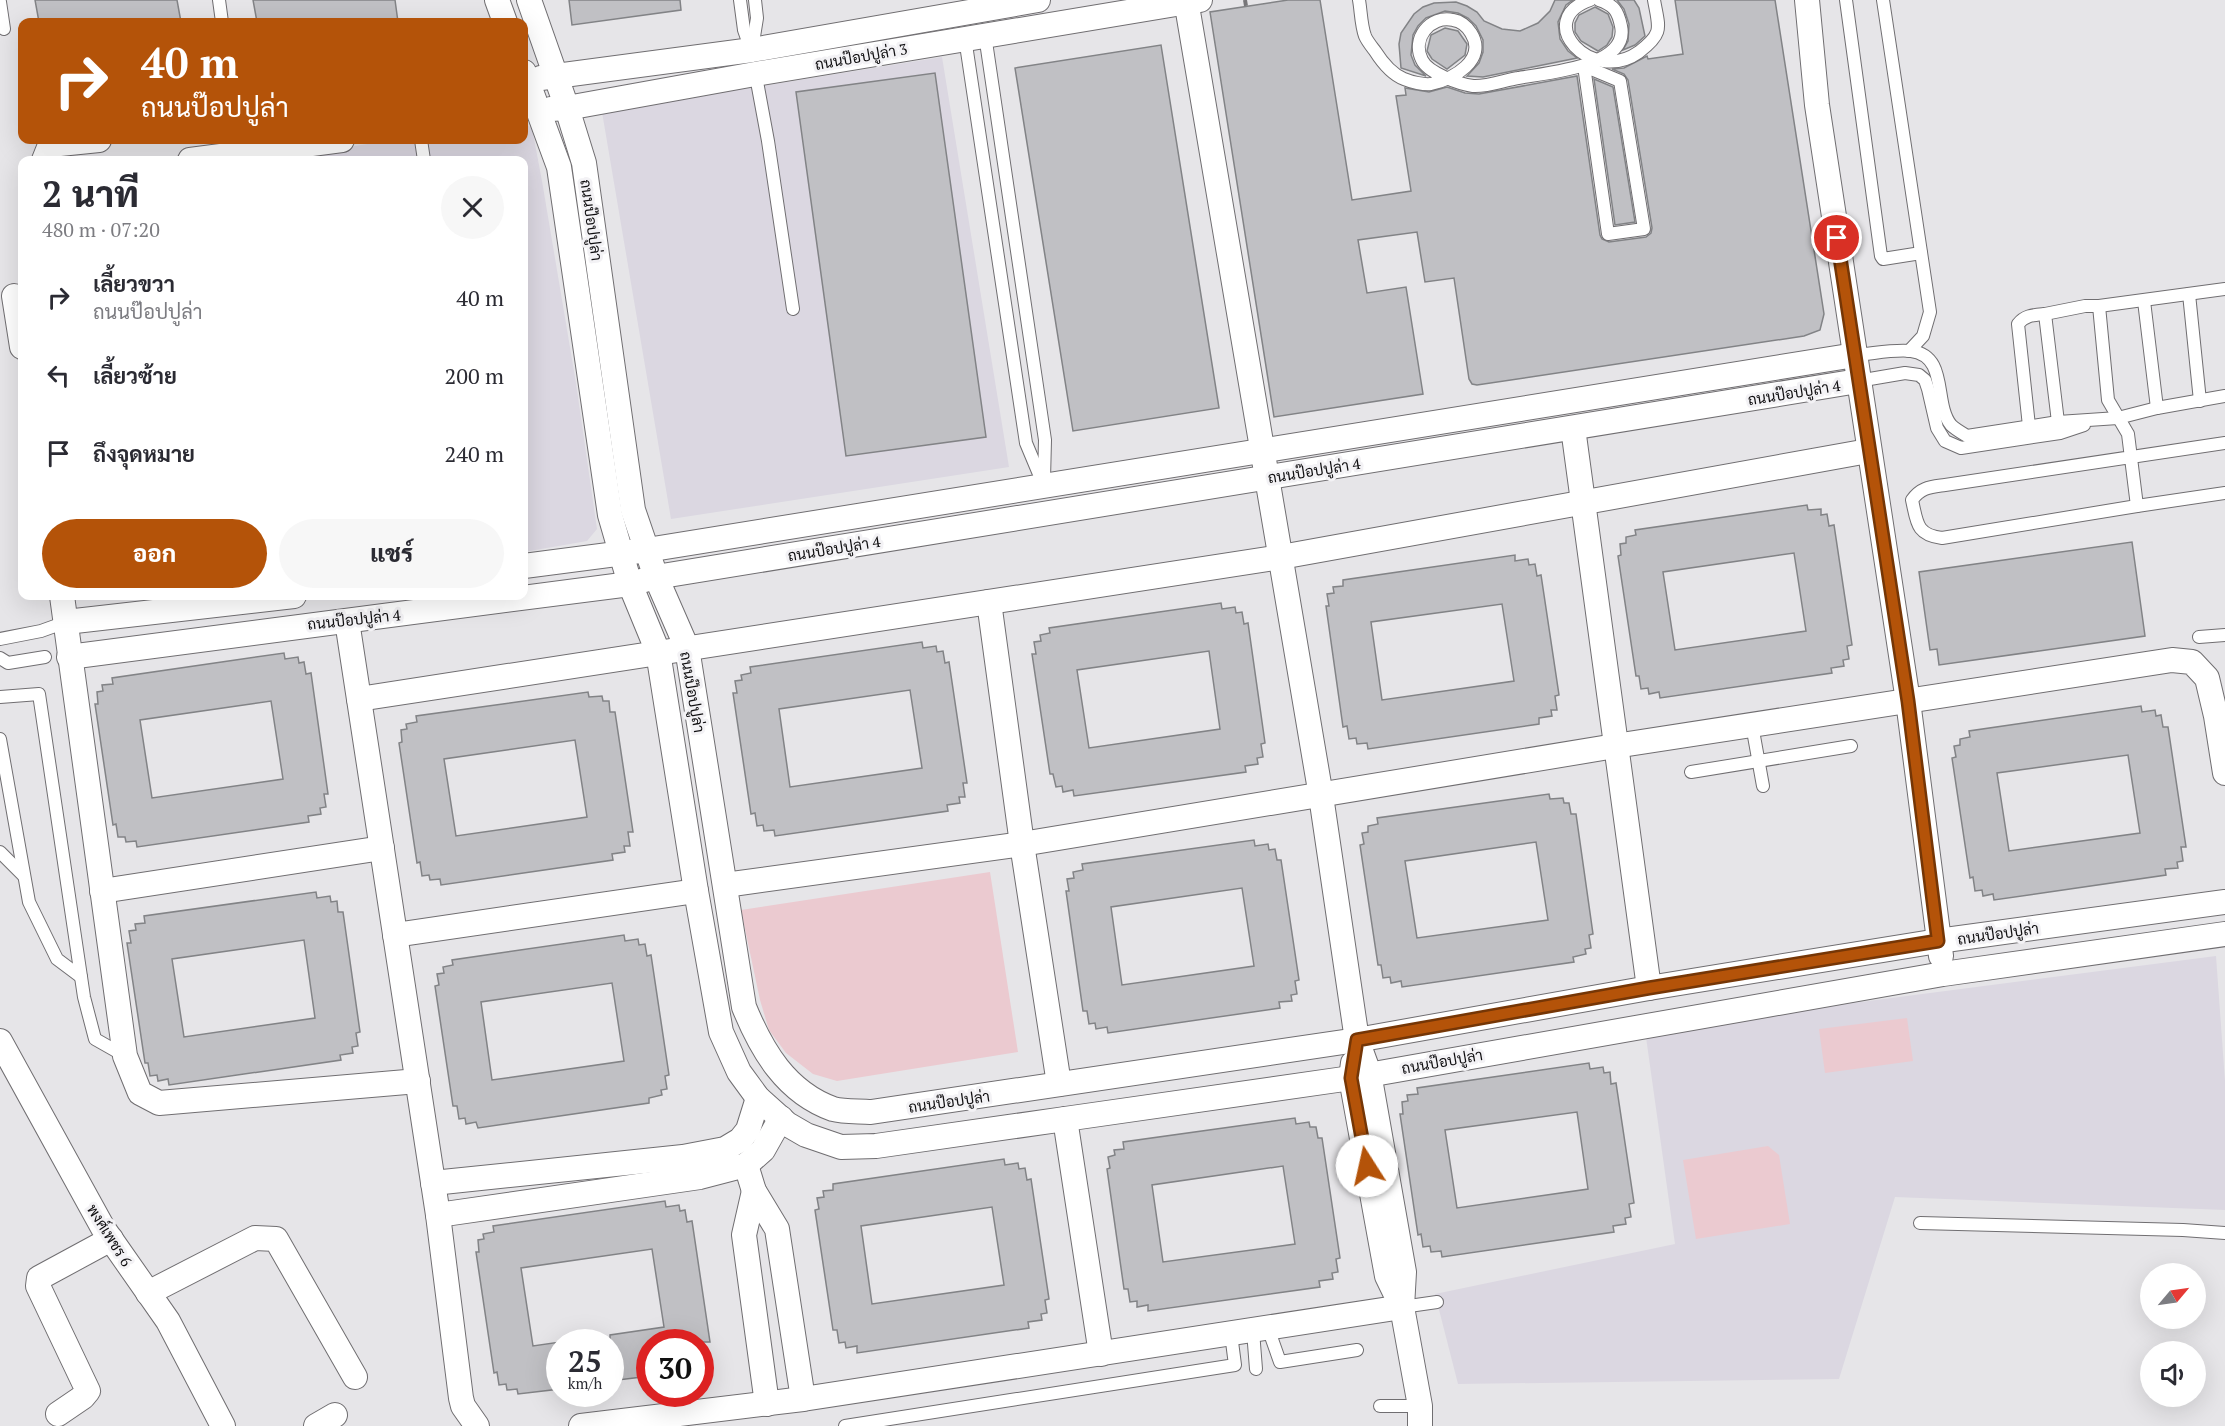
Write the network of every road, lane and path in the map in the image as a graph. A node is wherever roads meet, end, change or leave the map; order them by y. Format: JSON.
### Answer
{"nodes":[{"id":1,"x":219,"y":0,"type":"edge"},
{"id":2,"x":497,"y":0,"type":"edge"},
{"id":3,"x":529,"y":0,"type":"edge"},
{"id":4,"x":740,"y":0,"type":"edge"},
{"id":5,"x":755,"y":0,"type":"edge"},
{"id":6,"x":1038,"y":0,"type":"edge"},
{"id":7,"x":1245,"y":0,"type":"edge"},
{"id":8,"x":1359,"y":0,"type":"edge"},
{"id":9,"x":1590,"y":0,"type":"edge"},
{"id":10,"x":1599,"y":0,"type":"edge"},
{"id":11,"x":1654,"y":0,"type":"edge"},
{"id":12,"x":1794,"y":0,"type":"edge"},
{"id":13,"x":1807,"y":0,"type":"edge"},
{"id":14,"x":1846,"y":0,"type":"edge"},
{"id":15,"x":1883,"y":0,"type":"edge"},
{"id":16,"x":1191,"y":1,"type":"edge"},
{"id":17,"x":0,"y":2,"type":"edge"},
{"id":18,"x":970,"y":6,"type":"edge"},
{"id":19,"x":1246,"y":6,"type":"dead end"},
{"id":20,"x":221,"y":18,"type":"edge"},
{"id":21,"x":504,"y":18,"type":"edge"},
{"id":22,"x":4,"y":29,"type":"dead end"},
{"id":23,"x":975,"y":37,"type":"junction"},
{"id":24,"x":752,"y":50,"type":"junction"},
{"id":25,"x":1584,"y":66,"type":"junction"},
{"id":26,"x":755,"y":74,"type":"junction"},
{"id":27,"x":556,"y":76,"type":"junction"},
{"id":28,"x":528,"y":78,"type":"edge"},
{"id":29,"x":528,"y":94,"type":"edge"},
{"id":30,"x":1817,"y":105,"type":"junction"},
{"id":31,"x":567,"y":108,"type":"junction"},
{"id":32,"x":531,"y":111,"type":"edge"},
{"id":33,"x":60,"y":144,"type":"edge"},
{"id":34,"x":309,"y":144,"type":"edge"},
{"id":35,"x":46,"y":156,"type":"edge"},
{"id":36,"x":209,"y":156,"type":"edge"},
{"id":37,"x":1921,"y":253,"type":"junction"},
{"id":38,"x":2225,"y":289,"type":"edge"},
{"id":39,"x":2189,"y":294,"type":"junction"},
{"id":40,"x":15,"y":296,"type":"dead end"},
{"id":41,"x":2144,"y":301,"type":"junction"},
{"id":42,"x":2099,"y":306,"type":"junction"},
{"id":43,"x":793,"y":309,"type":"dead end"},
{"id":44,"x":2045,"y":314,"type":"junction"},
{"id":45,"x":18,"y":318,"type":"edge"},
{"id":46,"x":1909,"y":351,"type":"junction"},
{"id":47,"x":1854,"y":355,"type":"junction"},
{"id":48,"x":1858,"y":381,"type":"junction"},
{"id":49,"x":2225,"y":396,"type":"edge"},
{"id":50,"x":2200,"y":401,"type":"junction"},
{"id":51,"x":2157,"y":408,"type":"junction"},
{"id":52,"x":2118,"y":418,"type":"junction"},
{"id":53,"x":2100,"y":420,"type":"junction"},
{"id":54,"x":2058,"y":422,"type":"junction"},
{"id":55,"x":2029,"y":426,"type":"junction"},
{"id":56,"x":1573,"y":428,"type":"junction"},
{"id":57,"x":2225,"y":443,"type":"edge"},
{"id":58,"x":1262,"y":451,"type":"junction"},
{"id":59,"x":1868,"y":451,"type":"junction"},
{"id":60,"x":2132,"y":458,"type":"junction"},
{"id":61,"x":1267,"y":478,"type":"junction"},
{"id":62,"x":1044,"y":486,"type":"junction"},
{"id":63,"x":2225,"y":493,"type":"edge"},
{"id":64,"x":1585,"y":502,"type":"junction"},
{"id":65,"x":2137,"y":506,"type":"junction"},
{"id":66,"x":1049,"y":513,"type":"junction"},
{"id":67,"x":647,"y":550,"type":"junction"},
{"id":68,"x":621,"y":554,"type":"junction"},
{"id":69,"x":1281,"y":557,"type":"junction"},
{"id":70,"x":528,"y":566,"type":"edge"},
{"id":71,"x":656,"y":577,"type":"junction"},
{"id":72,"x":630,"y":584,"type":"junction"},
{"id":73,"x":528,"y":597,"type":"edge"},
{"id":74,"x":63,"y":600,"type":"edge"},
{"id":75,"x":246,"y":600,"type":"edge"},
{"id":76,"x":279,"y":600,"type":"edge"},
{"id":77,"x":508,"y":600,"type":"edge"},
{"id":78,"x":989,"y":602,"type":"junction"},
{"id":79,"x":347,"y":621,"type":"junction"},
{"id":80,"x":66,"y":622,"type":"junction"},
{"id":81,"x":279,"y":627,"type":"junction"},
{"id":82,"x":2225,"y":635,"type":"edge"},
{"id":83,"x":2199,"y":638,"type":"dead end"},
{"id":84,"x":0,"y":639,"type":"edge"},
{"id":85,"x":687,"y":648,"type":"junction"},
{"id":86,"x":658,"y":652,"type":"junction"},
{"id":87,"x":45,"y":657,"type":"dead end"},
{"id":88,"x":69,"y":657,"type":"junction"},
{"id":89,"x":0,"y":658,"type":"edge"},
{"id":90,"x":0,"y":697,"type":"edge"},
{"id":91,"x":359,"y":699,"type":"junction"},
{"id":92,"x":1908,"y":701,"type":"junction"},
{"id":93,"x":1752,"y":725,"type":"junction"},
{"id":94,"x":0,"y":739,"type":"edge"},
{"id":95,"x":1615,"y":746,"type":"junction"},
{"id":96,"x":1851,"y":746,"type":"dead end"},
{"id":97,"x":1759,"y":760,"type":"junction"},
{"id":98,"x":1691,"y":772,"type":"dead end"},
{"id":99,"x":2225,"y":772,"type":"edge"},
{"id":100,"x":1764,"y":786,"type":"dead end"},
{"id":101,"x":1321,"y":796,"type":"junction"},
{"id":102,"x":1022,"y":844,"type":"junction"},
{"id":103,"x":382,"y":848,"type":"junction"},
{"id":104,"x":0,"y":852,"type":"edge"},
{"id":105,"x":24,"y":876,"type":"junction"},
{"id":106,"x":725,"y":885,"type":"junction"},
{"id":107,"x":102,"y":891,"type":"junction"},
{"id":108,"x":696,"y":891,"type":"junction"},
{"id":109,"x":2225,"y":902,"type":"edge"},
{"id":110,"x":2225,"y":934,"type":"edge"},
{"id":111,"x":395,"y":935,"type":"junction"},
{"id":112,"x":1938,"y":941,"type":"junction"},
{"id":113,"x":1943,"y":974,"type":"junction"},
{"id":114,"x":81,"y":977,"type":"junction"},
{"id":115,"x":1649,"y":988,"type":"junction"},
{"id":116,"x":1357,"y":1040,"type":"junction"},
{"id":117,"x":0,"y":1041,"type":"edge"},
{"id":118,"x":124,"y":1056,"type":"junction"},
{"id":119,"x":1360,"y":1076,"type":"junction"},
{"id":120,"x":418,"y":1081,"type":"junction"},
{"id":121,"x":1059,"y":1084,"type":"junction"},
{"id":122,"x":758,"y":1098,"type":"junction"},
{"id":123,"x":781,"y":1118,"type":"junction"},
{"id":124,"x":1065,"y":1119,"type":"junction"},
{"id":125,"x":746,"y":1165,"type":"junction"},
{"id":126,"x":434,"y":1184,"type":"junction"},
{"id":127,"x":754,"y":1191,"type":"junction"},
{"id":128,"x":438,"y":1215,"type":"junction"},
{"id":129,"x":1920,"y":1222,"type":"dead end"},
{"id":130,"x":2225,"y":1233,"type":"edge"},
{"id":131,"x":111,"y":1239,"type":"junction"},
{"id":132,"x":148,"y":1293,"type":"junction"},
{"id":133,"x":1437,"y":1302,"type":"dead end"},
{"id":134,"x":1401,"y":1307,"type":"junction"},
{"id":135,"x":1251,"y":1331,"type":"junction"},
{"id":136,"x":1357,"y":1350,"type":"dead end"},
{"id":137,"x":1101,"y":1354,"type":"junction"},
{"id":138,"x":1257,"y":1369,"type":"dead end"},
{"id":139,"x":355,"y":1377,"type":"dead end"},
{"id":140,"x":803,"y":1399,"type":"junction"},
{"id":141,"x":767,"y":1404,"type":"junction"},
{"id":142,"x":1380,"y":1406,"type":"dead end"},
{"id":143,"x":58,"y":1414,"type":"dead end"},
{"id":144,"x":1420,"y":1416,"type":"edge"},
{"id":145,"x":223,"y":1426,"type":"edge"},
{"id":146,"x":477,"y":1426,"type":"edge"},
{"id":147,"x":581,"y":1426,"type":"edge"},
{"id":148,"x":846,"y":1426,"type":"edge"}],
"edges":[{"from":1,"to":20,"type":"lane"},
{"from":2,"to":21,"type":"street"},
{"from":3,"to":27,"type":"street","name":"ถนนป๊อปปูล่า"},
{"from":4,"to":24,"type":"lane"},
{"from":5,"to":24,"type":"lane"},
{"from":6,"to":18,"type":"street","name":"ถนนป๊อปปูล่า 3"},
{"from":7,"to":19,"type":"path"},
{"from":8,"to":25,"type":"lane"},
{"from":9,"to":11,"type":"lane"},
{"from":10,"to":25,"type":"lane"},
{"from":12,"to":30,"type":"street"},
{"from":13,"to":30,"type":"street"},
{"from":14,"to":37,"type":"lane"},
{"from":15,"to":37,"type":"lane"},
{"from":16,"to":23,"type":"street","name":"ถนนป๊อปปูล่า 3"},
{"from":16,"to":58,"type":"street"},
{"from":17,"to":22,"type":"lane"},
{"from":18,"to":24,"type":"street","name":"ถนนป๊อปปูล่า 3"},
{"from":23,"to":26,"type":"street","name":"ถนนป๊อปปูล่า 3"},
{"from":23,"to":62,"type":"lane"},
{"from":23,"to":62,"type":"lane"},
{"from":24,"to":26,"type":"lane"},
{"from":24,"to":27,"type":"street","name":"ถนนป๊อปปูล่า 3"},
{"from":25,"to":25,"type":"lane"},
{"from":26,"to":31,"type":"street","name":"ถนนป๊อปปูล่า 3"},
{"from":26,"to":43,"type":"lane"},
{"from":27,"to":28,"type":"street","name":"ถนนป๊อปปูล่า 3"},
{"from":27,"to":31,"type":"street","name":"ถนนป๊อปปูล่า"},
{"from":29,"to":32,"type":"street","name":"ถนนป๊อปปูล่า"},
{"from":30,"to":47,"type":"street"},
{"from":31,"to":32,"type":"street","name":"ถนนป๊อปปูล่า 3"},
{"from":31,"to":67,"type":"street","name":"ถนนป๊อปปูล่า"},
{"from":32,"to":68,"type":"street","name":"ถนนป๊อปปูล่า"},
{"from":33,"to":35,"type":"street"},
{"from":34,"to":36,"type":"street"},
{"from":37,"to":46,"type":"lane"},
{"from":38,"to":39,"type":"lane"},
{"from":39,"to":41,"type":"lane"},
{"from":39,"to":50,"type":"lane"},
{"from":40,"to":45,"type":"street"},
{"from":41,"to":42,"type":"lane"},
{"from":41,"to":51,"type":"lane"},
{"from":42,"to":44,"type":"lane"},
{"from":42,"to":52,"type":"lane"},
{"from":44,"to":54,"type":"lane"},
{"from":44,"to":55,"type":"lane"},
{"from":46,"to":47,"type":"lane"},
{"from":46,"to":55,"type":"lane"},
{"from":47,"to":48,"type":"street"},
{"from":47,"to":58,"type":"street","name":"ถนนป๊อปปูล่า 4"},
{"from":48,"to":53,"type":"lane"},
{"from":48,"to":56,"type":"street","name":"ถนนป๊อปปูล่า 4"},
{"from":48,"to":59,"type":"street"},
{"from":49,"to":50,"type":"lane"},
{"from":50,"to":51,"type":"lane"},
{"from":51,"to":52,"type":"lane"},
{"from":52,"to":53,"type":"lane"},
{"from":52,"to":60,"type":"lane"},
{"from":53,"to":54,"type":"lane"},
{"from":54,"to":55,"type":"lane"},
{"from":56,"to":61,"type":"street","name":"ถนนป๊อปปูล่า 4"},
{"from":56,"to":64,"type":"street"},
{"from":57,"to":60,"type":"lane"},
{"from":58,"to":61,"type":"street"},
{"from":58,"to":62,"type":"street","name":"ถนนป๊อปปูล่า 4"},
{"from":59,"to":64,"type":"street"},
{"from":59,"to":92,"type":"street"},
{"from":60,"to":65,"type":"lane"},
{"from":60,"to":65,"type":"lane"},
{"from":61,"to":66,"type":"street","name":"ถนนป๊อปปูล่า 4"},
{"from":61,"to":69,"type":"street"},
{"from":62,"to":66,"type":"street"},
{"from":62,"to":67,"type":"street","name":"ถนนป๊อปปูล่า 4"},
{"from":63,"to":65,"type":"lane"},
{"from":64,"to":69,"type":"street"},
{"from":64,"to":95,"type":"street"},
{"from":66,"to":71,"type":"street","name":"ถนนป๊อปปูล่า 4"},
{"from":67,"to":68,"type":"street","name":"ถนนป๊อปปูล่า 4"},
{"from":67,"to":71,"type":"street","name":"ถนนป๊อปปูล่า"},
{"from":68,"to":70,"type":"street","name":"ถนนป๊อปปูล่า 4"},
{"from":68,"to":72,"type":"street","name":"ถนนป๊อปปูล่า"},
{"from":69,"to":78,"type":"street"},
{"from":69,"to":101,"type":"street"},
{"from":71,"to":72,"type":"street","name":"ถนนป๊อปปูล่า 4"},
{"from":71,"to":85,"type":"street","name":"ถนนป๊อปปูล่า"},
{"from":72,"to":73,"type":"street","name":"ถนนป๊อปปูล่า 4"},
{"from":72,"to":86,"type":"street","name":"ถนนป๊อปปูล่า"},
{"from":74,"to":80,"type":"street"},
{"from":75,"to":80,"type":"street"},
{"from":76,"to":81,"type":"street"},
{"from":77,"to":79,"type":"street","name":"ถนนป๊อปปูล่า 4"},
{"from":78,"to":85,"type":"street"},
{"from":78,"to":102,"type":"street"},
{"from":79,"to":81,"type":"street","name":"ถนนป๊อปปูล่า 4"},
{"from":79,"to":91,"type":"street"},
{"from":80,"to":84,"type":"lane"},
{"from":80,"to":88,"type":"street"},
{"from":81,"to":88,"type":"street","name":"ถนนป๊อปปูล่า 4"},
{"from":82,"to":83,"type":"lane"},
{"from":85,"to":86,"type":"street"},
{"from":85,"to":106,"type":"street","name":"ถนนป๊อปปูล่า"},
{"from":86,"to":91,"type":"street"},
{"from":86,"to":108,"type":"street","name":"ถนนป๊อปปูล่า"},
{"from":87,"to":89,"type":"lane"},
{"from":88,"to":107,"type":"street"},
{"from":90,"to":114,"type":"lane"},
{"from":91,"to":103,"type":"street"},
{"from":92,"to":93,"type":"street"},
{"from":92,"to":99,"type":"street"},
{"from":92,"to":112,"type":"street"},
{"from":93,"to":95,"type":"street"},
{"from":93,"to":97,"type":"lane"},
{"from":94,"to":105,"type":"lane"},
{"from":95,"to":101,"type":"street"},
{"from":95,"to":115,"type":"street"},
{"from":96,"to":97,"type":"lane"},
{"from":97,"to":98,"type":"lane"},
{"from":97,"to":100,"type":"lane"},
{"from":101,"to":102,"type":"street"},
{"from":101,"to":116,"type":"street"},
{"from":102,"to":106,"type":"street"},
{"from":102,"to":121,"type":"street"},
{"from":103,"to":107,"type":"street"},
{"from":103,"to":111,"type":"street"},
{"from":104,"to":105,"type":"lane"},
{"from":105,"to":114,"type":"lane"},
{"from":106,"to":121,"type":"street","name":"ถนนป๊อปปูล่า"},
{"from":107,"to":118,"type":"street"},
{"from":108,"to":111,"type":"street"},
{"from":108,"to":122,"type":"street","name":"ถนนป๊อปปูล่า"},
{"from":109,"to":112,"type":"street","name":"ถนนป๊อปปูล่า"},
{"from":110,"to":113,"type":"street","name":"ถนนป๊อปปูล่า"},
{"from":111,"to":120,"type":"street"},
{"from":112,"to":113,"type":"street"},
{"from":112,"to":115,"type":"street","name":"ถนนป๊อปปูล่า"},
{"from":113,"to":119,"type":"street","name":"ถนนป๊อปปูล่า"},
{"from":114,"to":118,"type":"lane"},
{"from":115,"to":116,"type":"street","name":"ถนนป๊อปปูล่า"},
{"from":116,"to":119,"type":"street"},
{"from":116,"to":121,"type":"street","name":"ถนนป๊อปปูล่า"},
{"from":117,"to":131,"type":"street","name":"พงศ์เพชร 6"},
{"from":118,"to":120,"type":"street"},
{"from":119,"to":124,"type":"street","name":"ถนนป๊อปปูล่า"},
{"from":119,"to":134,"type":"street"},
{"from":120,"to":126,"type":"street"},
{"from":122,"to":123,"type":"street","name":"ถนนป๊อปปูล่า"},
{"from":122,"to":126,"type":"street"},
{"from":123,"to":124,"type":"street","name":"ถนนป๊อปปูล่า"},
{"from":123,"to":125,"type":"street"},
{"from":124,"to":137,"type":"street"},
{"from":125,"to":127,"type":"street"},
{"from":125,"to":128,"type":"street"},
{"from":126,"to":128,"type":"street"},
{"from":127,"to":140,"type":"street"},
{"from":127,"to":141,"type":"street"},
{"from":128,"to":146,"type":"street"},
{"from":129,"to":130,"type":"lane"},
{"from":131,"to":132,"type":"street","name":"พงศ์เพชร 6"},
{"from":131,"to":143,"type":"street"},
{"from":132,"to":139,"type":"street"},
{"from":132,"to":145,"type":"street","name":"พงศ์เพชร 6"},
{"from":133,"to":134,"type":"lane"},
{"from":134,"to":135,"type":"street"},
{"from":134,"to":144,"type":"street"},
{"from":135,"to":136,"type":"lane"},
{"from":135,"to":137,"type":"street"},
{"from":135,"to":138,"type":"lane"},
{"from":135,"to":148,"type":"lane"},
{"from":137,"to":140,"type":"street"},
{"from":140,"to":141,"type":"street"},
{"from":141,"to":147,"type":"street"},
{"from":142,"to":144,"type":"lane"}]}
